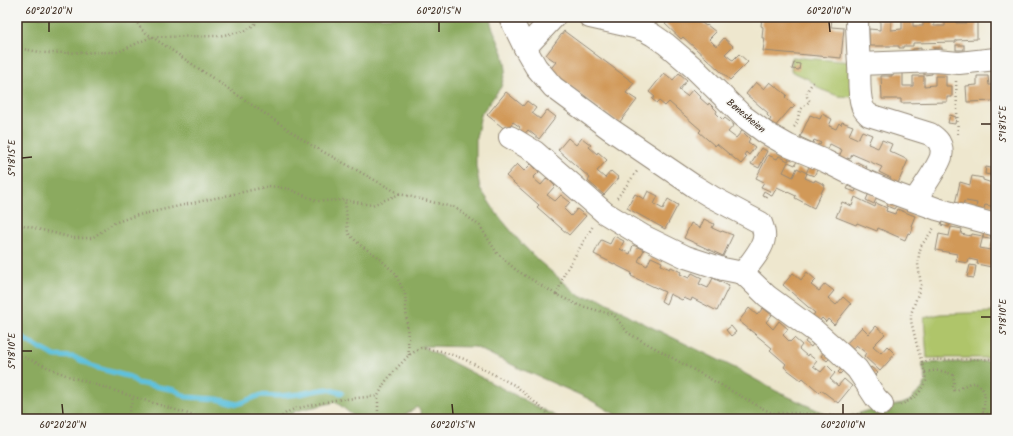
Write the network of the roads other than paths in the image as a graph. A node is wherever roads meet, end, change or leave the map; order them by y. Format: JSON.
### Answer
{"nodes":[{"id":1,"x":510,"y":17,"type":"edge"},
{"id":2,"x":554,"y":17,"type":"edge"},
{"id":3,"x":590,"y":17,"type":"edge"},
{"id":4,"x":857,"y":17,"type":"edge"},
{"id":5,"x":525,"y":48,"type":"junction"},
{"id":6,"x":996,"y":59,"type":"edge"},
{"id":7,"x":859,"y":64,"type":"junction"},
{"id":8,"x":510,"y":137,"type":"dead end"},
{"id":9,"x":915,"y":200,"type":"junction"},
{"id":10,"x":996,"y":225,"type":"edge"},
{"id":11,"x":743,"y":273,"type":"junction"},
{"id":12,"x":882,"y":404,"type":"road end"}],
"edges":[{"from":1,"to":5,"type":"street"},
{"from":2,"to":5,"type":"street"},
{"from":3,"to":9,"type":"street","name":"Bønesheien"},
{"from":4,"to":7,"type":"street"},
{"from":5,"to":11,"type":"street"},
{"from":6,"to":7,"type":"street"},
{"from":7,"to":9,"type":"street"},
{"from":8,"to":11,"type":"street"},
{"from":9,"to":10,"type":"street","name":"Bønesheien"},
{"from":11,"to":12,"type":"street"}]}
